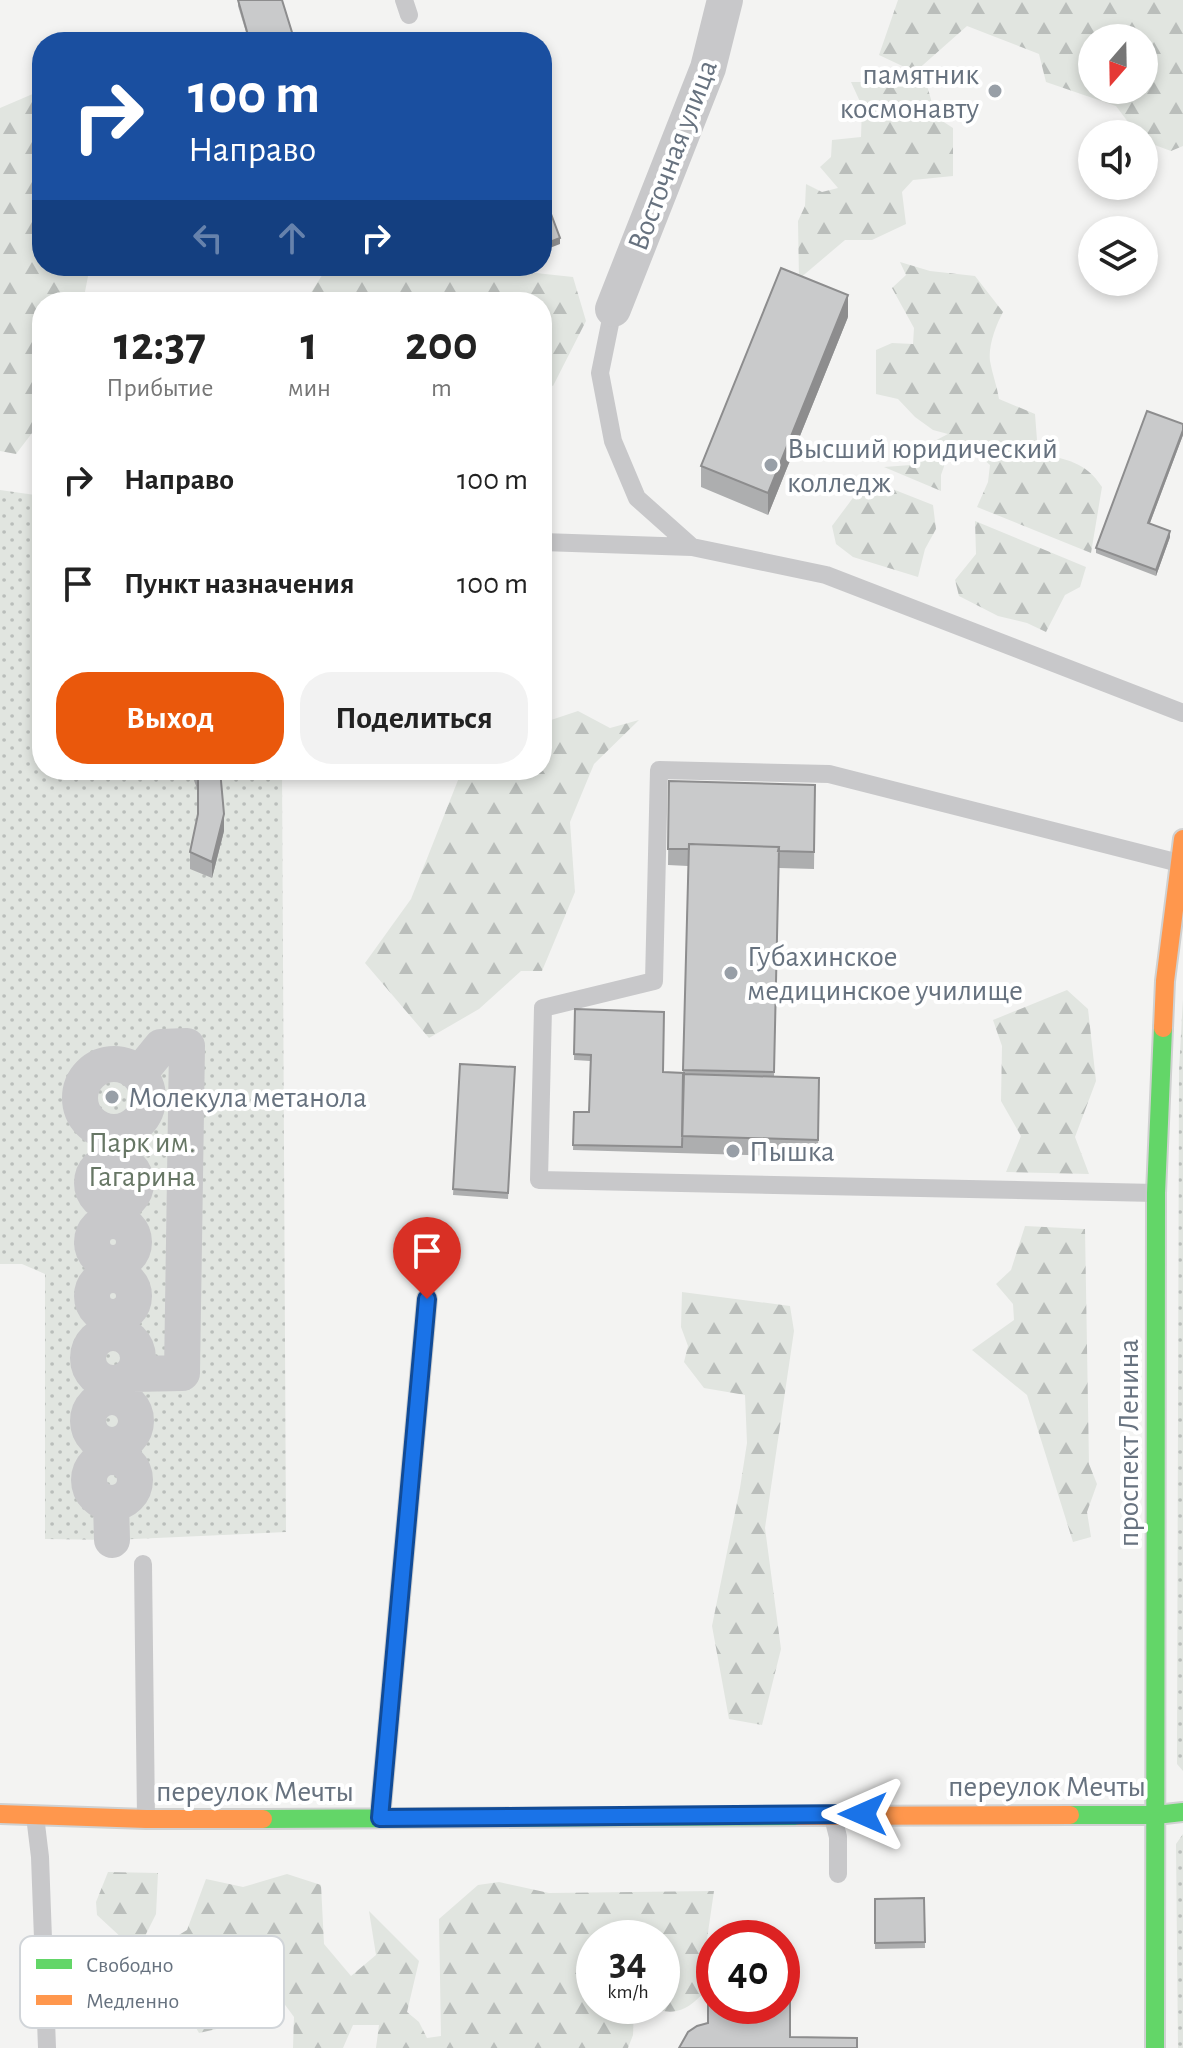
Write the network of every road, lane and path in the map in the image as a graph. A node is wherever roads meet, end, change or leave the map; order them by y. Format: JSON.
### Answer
{"nodes":[{"id":1,"x":725,"y":0,"type":"edge"},
{"id":2,"x":613,"y":309,"type":"joint"},
{"id":3,"x":552,"y":542,"type":"edge"},
{"id":4,"x":692,"y":547,"type":"junction"},
{"id":5,"x":1183,"y":713,"type":"edge"},
{"id":6,"x":1183,"y":839,"type":"edge"},
{"id":7,"x":1179,"y":863,"type":"junction"},
{"id":8,"x":139,"y":1074,"type":"junction"},
{"id":9,"x":114,"y":1147,"type":"junction"},
{"id":10,"x":1156,"y":1193,"type":"junction"},
{"id":11,"x":427,"y":1299,"type":"dead end"},
{"id":12,"x":119,"y":1384,"type":"junction"},
{"id":13,"x":112,"y":1540,"type":"dead end"},
{"id":14,"x":143,"y":1564,"type":"dead end"},
{"id":15,"x":1183,"y":1812,"type":"edge"},
{"id":16,"x":0,"y":1814,"type":"edge"},
{"id":17,"x":832,"y":1814,"type":"junction"},
{"id":18,"x":1156,"y":1815,"type":"junction"},
{"id":19,"x":35,"y":1816,"type":"junction"},
{"id":20,"x":380,"y":1818,"type":"junction"},
{"id":21,"x":146,"y":1819,"type":"junction"},
{"id":22,"x":838,"y":1874,"type":"dead end"},
{"id":23,"x":43,"y":1936,"type":"edge"},
{"id":24,"x":46,"y":2028,"type":"edge"},
{"id":25,"x":47,"y":2048,"type":"edge"},
{"id":26,"x":1155,"y":2048,"type":"edge"}],
"edges":[{"from":1,"to":2,"type":"street","name":"Восточная улица"},
{"from":2,"to":4,"type":"lane"},
{"from":3,"to":4,"type":"lane"},
{"from":4,"to":5,"type":"lane"},
{"from":6,"to":7,"type":"street","name":"проспект Ленина"},
{"from":7,"to":10,"type":"street","name":"проспект Ленина"},
{"from":7,"to":10,"type":"lane"},
{"from":8,"to":9,"type":"street"},
{"from":8,"to":9,"type":"street"},
{"from":8,"to":12,"type":"street"},
{"from":9,"to":12,"type":"street"},
{"from":10,"to":18,"type":"street","name":"проспект Ленина"},
{"from":11,"to":20,"type":"street"},
{"from":12,"to":13,"type":"street"},
{"from":14,"to":21,"type":"lane"},
{"from":15,"to":18,"type":"street","name":"переулок Мечты"},
{"from":16,"to":19,"type":"street","name":"переулок Мечты"},
{"from":17,"to":18,"type":"street","name":"переулок Мечты"},
{"from":17,"to":20,"type":"street","name":"переулок Мечты"},
{"from":17,"to":22,"type":"lane"},
{"from":18,"to":26,"type":"street","name":"проспект Ленина"},
{"from":19,"to":21,"type":"street","name":"переулок Мечты"},
{"from":19,"to":23,"type":"lane"},
{"from":20,"to":21,"type":"street","name":"переулок Мечты"},
{"from":24,"to":25,"type":"lane"}]}
